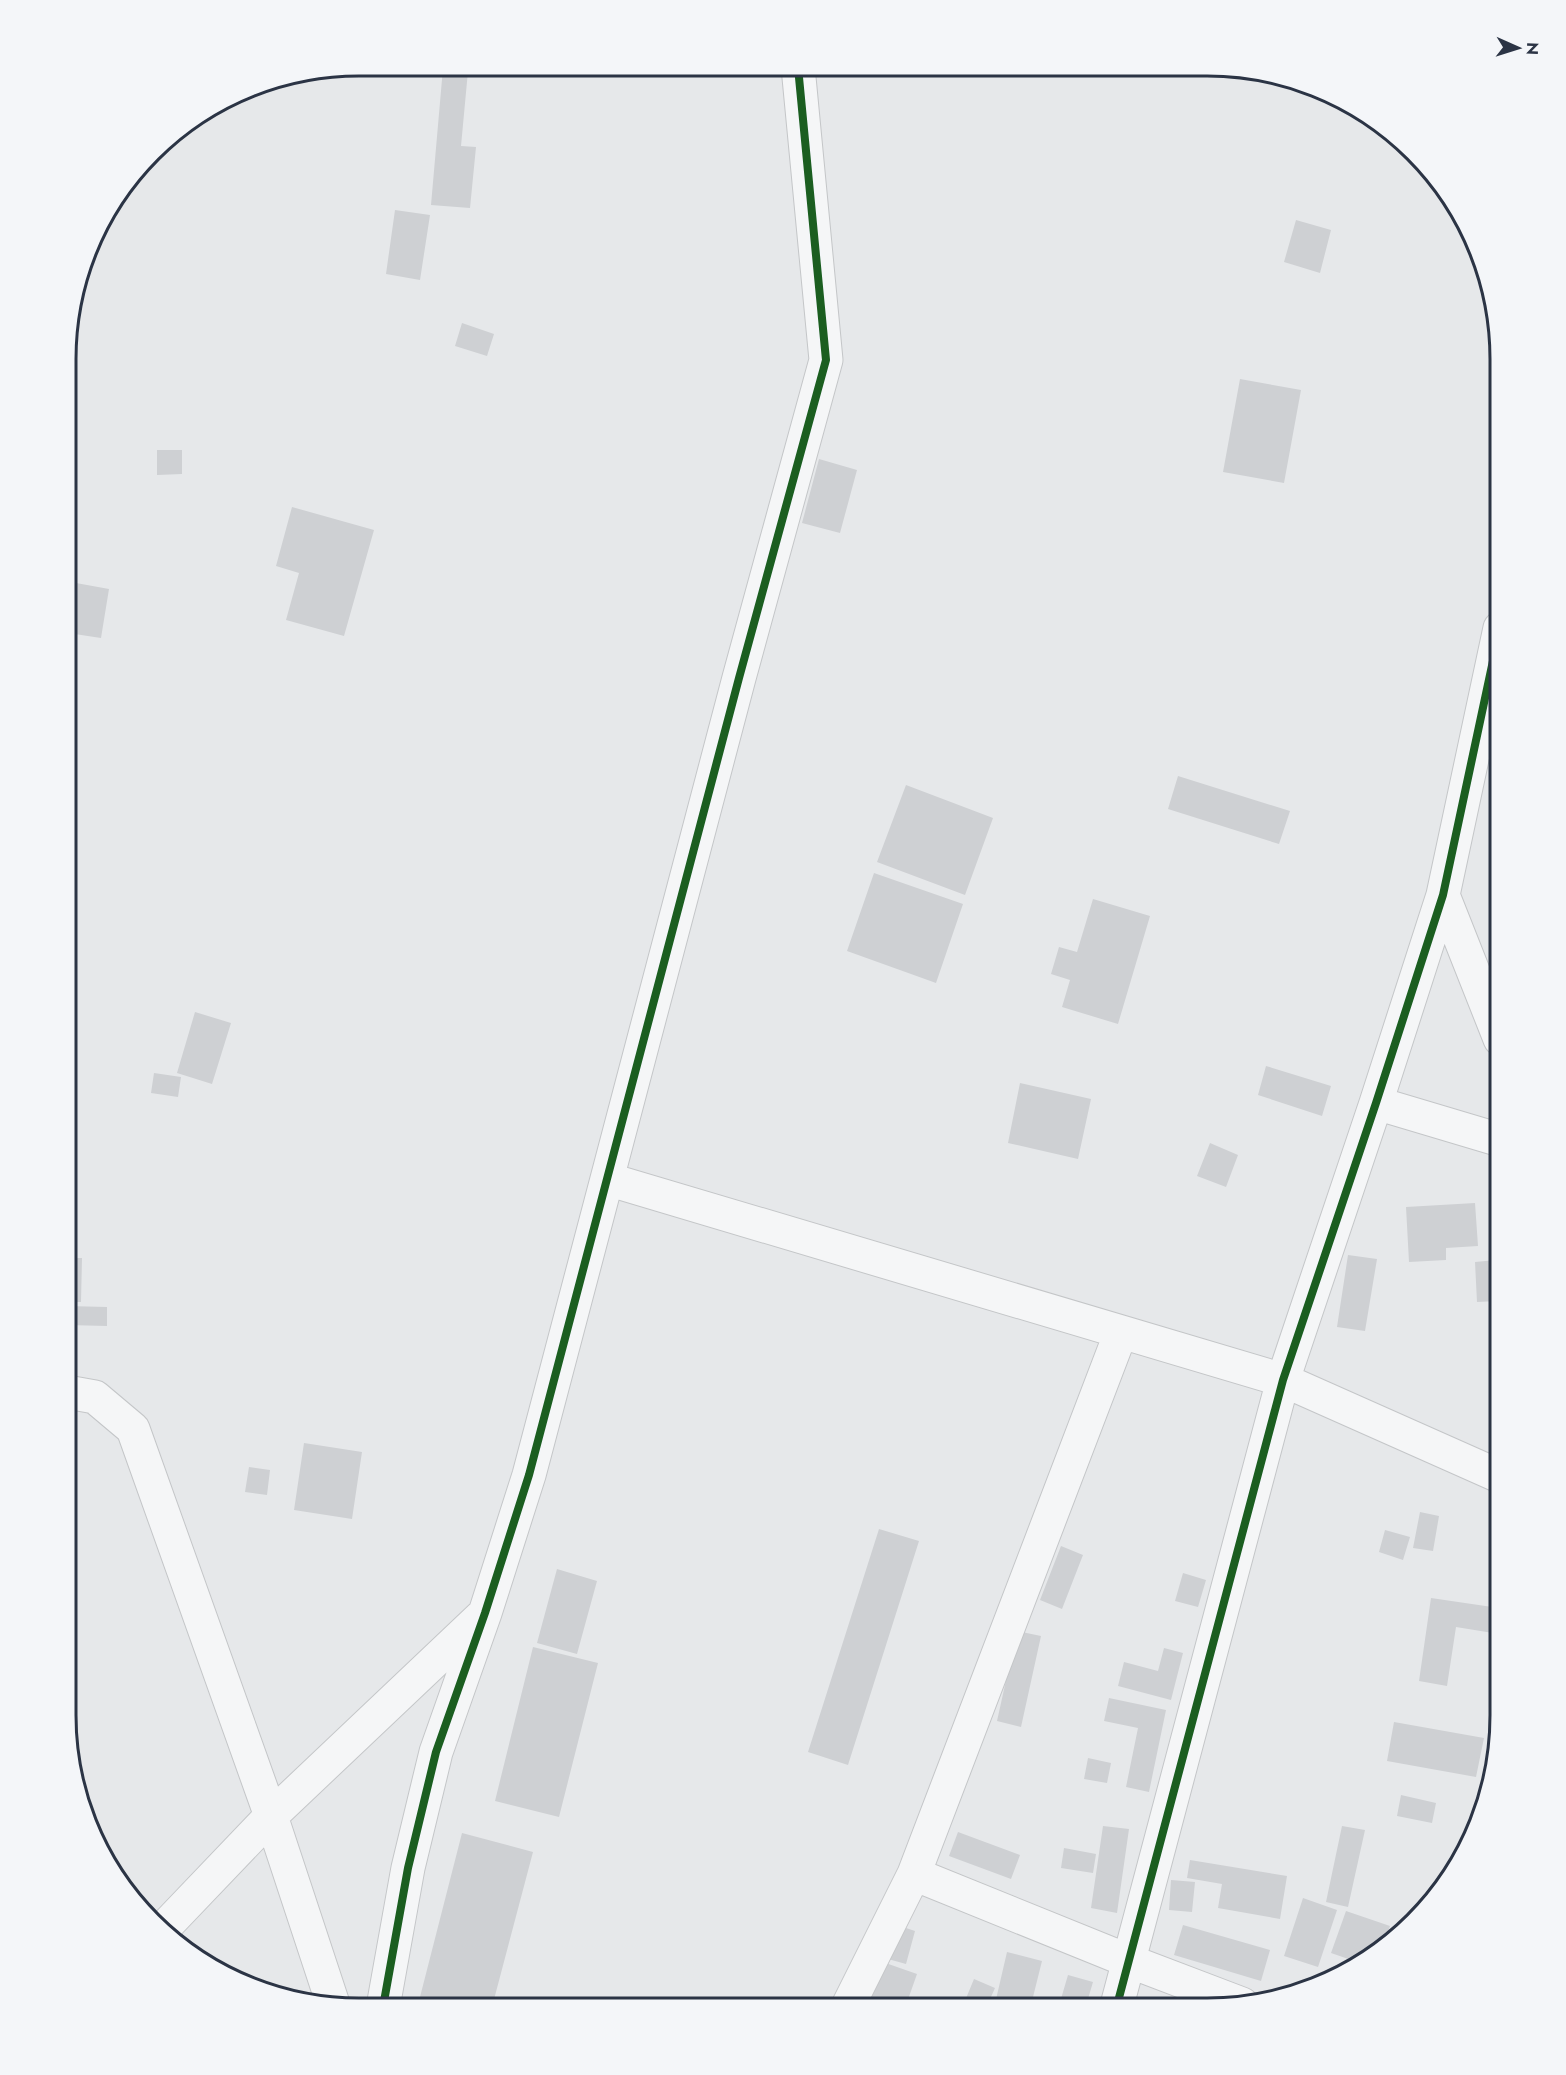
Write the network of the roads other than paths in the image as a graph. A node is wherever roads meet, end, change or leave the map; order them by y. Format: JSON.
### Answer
{"nodes":[{"id":1,"x":799,"y":76,"type":"edge"},
{"id":2,"x":1490,"y":675,"type":"edge"},
{"id":3,"x":1443,"y":895,"type":"junction"},
{"id":4,"x":1490,"y":1014,"type":"edge"},
{"id":5,"x":1376,"y":1103,"type":"junction"},
{"id":6,"x":1490,"y":1137,"type":"edge"},
{"id":7,"x":607,"y":1179,"type":"junction"},
{"id":8,"x":1121,"y":1332,"type":"junction"},
{"id":9,"x":1283,"y":1380,"type":"junction"},
{"id":10,"x":76,"y":1394,"type":"edge"},
{"id":11,"x":1490,"y":1472,"type":"edge"},
{"id":12,"x":484,"y":1613,"type":"junction"},
{"id":13,"x":271,"y":1816,"type":"junction"},
{"id":14,"x":914,"y":1874,"type":"junction"},
{"id":15,"x":168,"y":1924,"type":"edge"},
{"id":16,"x":1129,"y":1961,"type":"junction"},
{"id":17,"x":331,"y":1997,"type":"edge"},
{"id":18,"x":385,"y":1998,"type":"edge"},
{"id":19,"x":852,"y":1998,"type":"edge"},
{"id":20,"x":1119,"y":1998,"type":"edge"},
{"id":21,"x":1226,"y":1998,"type":"edge"}],
"edges":[{"from":1,"to":7,"type":"street"},
{"from":2,"to":3,"type":"street"},
{"from":3,"to":4,"type":"street"},
{"from":3,"to":5,"type":"street"},
{"from":5,"to":6,"type":"street"},
{"from":5,"to":9,"type":"street"},
{"from":7,"to":8,"type":"street"},
{"from":7,"to":12,"type":"street"},
{"from":8,"to":9,"type":"street"},
{"from":8,"to":14,"type":"street"},
{"from":9,"to":11,"type":"street"},
{"from":9,"to":16,"type":"street"},
{"from":10,"to":13,"type":"street"},
{"from":12,"to":13,"type":"street"},
{"from":12,"to":18,"type":"street"},
{"from":13,"to":15,"type":"street"},
{"from":13,"to":17,"type":"street"},
{"from":14,"to":16,"type":"street"},
{"from":14,"to":19,"type":"street"},
{"from":16,"to":20,"type":"street"},
{"from":16,"to":21,"type":"street"}]}
